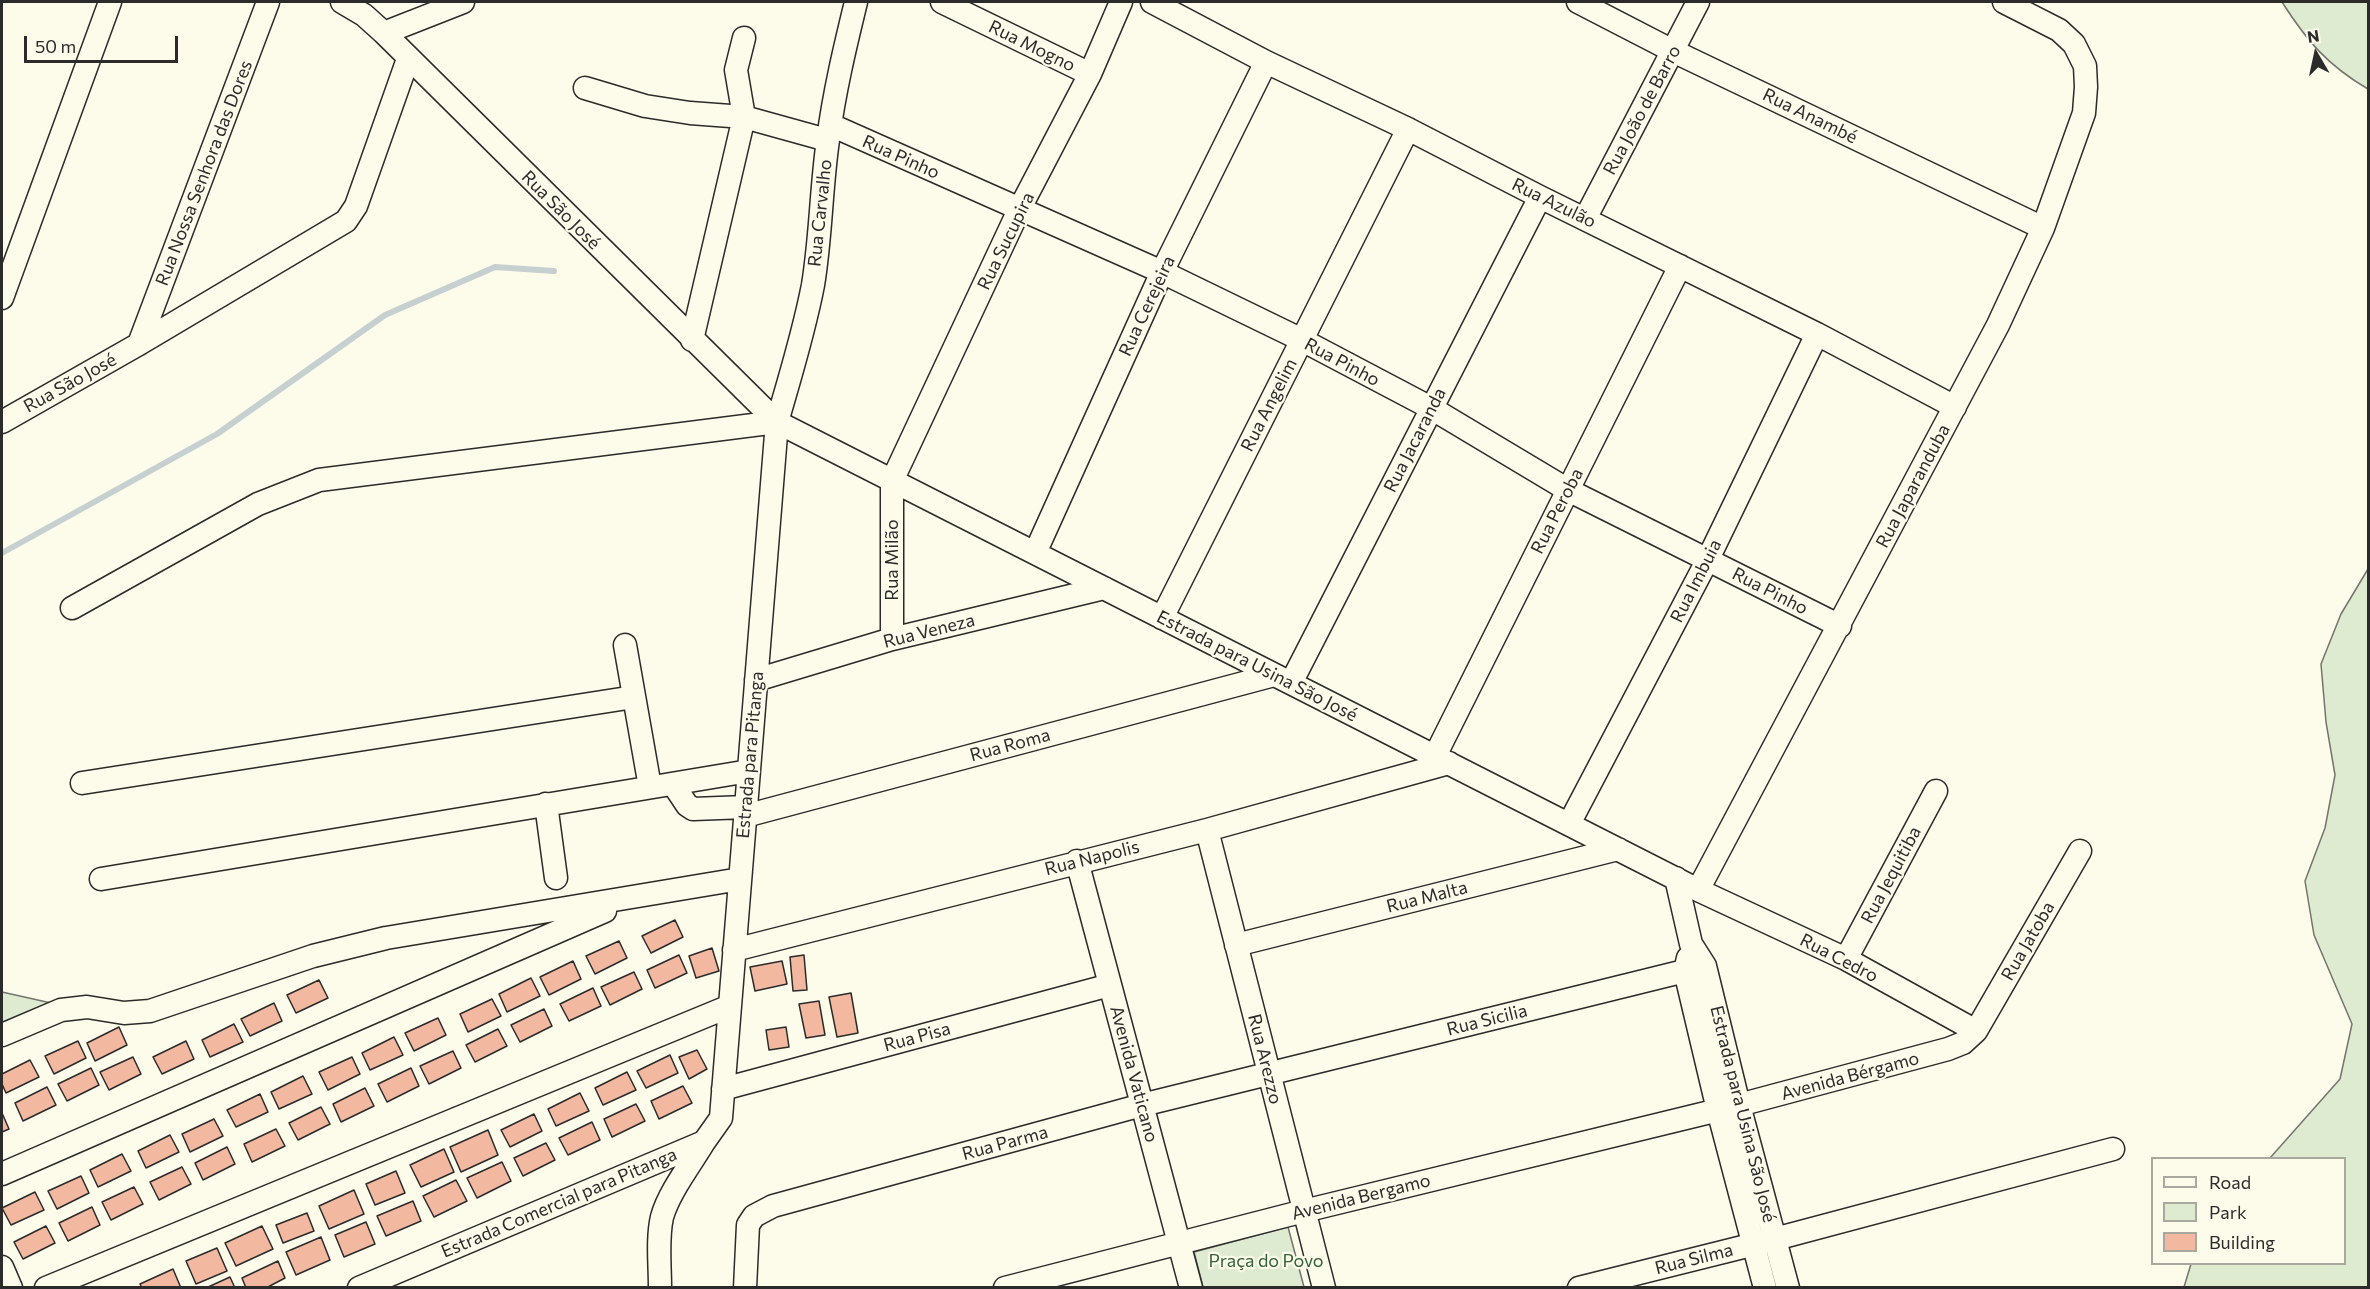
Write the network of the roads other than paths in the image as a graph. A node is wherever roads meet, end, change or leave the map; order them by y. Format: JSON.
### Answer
{"nodes":[{"id":1,"x":110,"y":2,"type":"edge"},
{"id":2,"x":268,"y":2,"type":"edge"},
{"id":3,"x":342,"y":2,"type":"edge"},
{"id":4,"x":463,"y":2,"type":"edge"},
{"id":5,"x":856,"y":2,"type":"edge"},
{"id":6,"x":942,"y":2,"type":"edge"},
{"id":7,"x":1121,"y":2,"type":"edge"},
{"id":8,"x":1152,"y":2,"type":"edge"},
{"id":9,"x":1578,"y":2,"type":"edge"},
{"id":10,"x":1698,"y":2,"type":"edge"},
{"id":11,"x":2004,"y":2,"type":"edge"},
{"id":12,"x":384,"y":33,"type":"junction"},
{"id":13,"x":744,"y":38,"type":"dead end"},
{"id":14,"x":1674,"y":51,"type":"junction"},
{"id":15,"x":408,"y":58,"type":"junction"},
{"id":16,"x":1266,"y":62,"type":"junction"},
{"id":17,"x":1090,"y":74,"type":"junction"},
{"id":18,"x":585,"y":88,"type":"dead end"},
{"id":19,"x":744,"y":117,"type":"junction"},
{"id":20,"x":1408,"y":129,"type":"junction"},
{"id":21,"x":829,"y":133,"type":"junction"},
{"id":22,"x":1540,"y":197,"type":"junction"},
{"id":23,"x":1019,"y":210,"type":"junction"},
{"id":24,"x":1585,"y":219,"type":"junction"},
{"id":25,"x":2043,"y":228,"type":"junction"},
{"id":26,"x":1680,"y":266,"type":"junction"},
{"id":27,"x":1162,"y":272,"type":"junction"},
{"id":28,"x":2,"y":298,"type":"edge"},
{"id":29,"x":1817,"y":334,"type":"junction"},
{"id":30,"x":692,"y":340,"type":"junction"},
{"id":31,"x":1302,"y":340,"type":"junction"},
{"id":32,"x":139,"y":344,"type":"junction"},
{"id":33,"x":1954,"y":407,"type":"junction"},
{"id":34,"x":1431,"y":408,"type":"junction"},
{"id":35,"x":2,"y":422,"type":"edge"},
{"id":36,"x":777,"y":422,"type":"junction"},
{"id":37,"x":892,"y":481,"type":"junction"},
{"id":38,"x":1568,"y":490,"type":"junction"},
{"id":39,"x":1035,"y":553,"type":"junction"},
{"id":40,"x":1708,"y":559,"type":"junction"},
{"id":41,"x":1104,"y":588,"type":"junction"},
{"id":42,"x":72,"y":608,"type":"dead end"},
{"id":43,"x":1162,"y":618,"type":"junction"},
{"id":44,"x":1840,"y":626,"type":"junction"},
{"id":45,"x":892,"y":639,"type":"junction"},
{"id":46,"x":625,"y":645,"type":"dead end"},
{"id":47,"x":1283,"y":679,"type":"junction"},
{"id":48,"x":756,"y":680,"type":"junction"},
{"id":49,"x":634,"y":698,"type":"junction"},
{"id":50,"x":1442,"y":760,"type":"junction"},
{"id":51,"x":749,"y":771,"type":"junction"},
{"id":52,"x":82,"y":783,"type":"dead end"},
{"id":53,"x":673,"y":784,"type":"junction"},
{"id":54,"x":650,"y":787,"type":"junction"},
{"id":55,"x":1936,"y":791,"type":"dead end"},
{"id":56,"x":546,"y":804,"type":"junction"},
{"id":57,"x":746,"y":811,"type":"junction"},
{"id":58,"x":1569,"y":824,"type":"junction"},
{"id":59,"x":1207,"y":830,"type":"junction"},
{"id":60,"x":1618,"y":849,"type":"junction"},
{"id":61,"x":2080,"y":851,"type":"dead end"},
{"id":62,"x":1077,"y":861,"type":"junction"},
{"id":63,"x":556,"y":878,"type":"dead end"},
{"id":64,"x":1676,"y":878,"type":"junction"},
{"id":65,"x":101,"y":879,"type":"dead end"},
{"id":66,"x":740,"y":879,"type":"junction"},
{"id":67,"x":1698,"y":890,"type":"junction"},
{"id":68,"x":638,"y":897,"type":"junction"},
{"id":69,"x":1236,"y":945,"type":"junction"},
{"id":70,"x":734,"y":950,"type":"junction"},
{"id":71,"x":1846,"y":959,"type":"junction"},
{"id":72,"x":1695,"y":969,"type":"junction"},
{"id":73,"x":1110,"y":985,"type":"junction"},
{"id":74,"x":730,"y":1006,"type":"junction"},
{"id":75,"x":1977,"y":1031,"type":"junction"},
{"id":76,"x":2,"y":1035,"type":"edge"},
{"id":77,"x":1269,"y":1072,"type":"junction"},
{"id":78,"x":723,"y":1089,"type":"junction"},
{"id":79,"x":1142,"y":1105,"type":"junction"},
{"id":80,"x":1728,"y":1107,"type":"junction"},
{"id":81,"x":704,"y":1142,"type":"junction"},
{"id":82,"x":2113,"y":1149,"type":"dead end"},
{"id":83,"x":2,"y":1174,"type":"edge"},
{"id":84,"x":1304,"y":1211,"type":"junction"},
{"id":85,"x":1764,"y":1241,"type":"junction"},
{"id":86,"x":1179,"y":1244,"type":"junction"},
{"id":87,"x":2,"y":1267,"type":"edge"},
{"id":88,"x":11,"y":1287,"type":"edge"},
{"id":89,"x":46,"y":1287,"type":"edge"},
{"id":90,"x":359,"y":1287,"type":"edge"},
{"id":91,"x":660,"y":1287,"type":"edge"},
{"id":92,"x":745,"y":1287,"type":"edge"},
{"id":93,"x":1005,"y":1287,"type":"edge"},
{"id":94,"x":1191,"y":1287,"type":"edge"},
{"id":95,"x":1324,"y":1287,"type":"edge"},
{"id":96,"x":1579,"y":1287,"type":"edge"},
{"id":97,"x":1765,"y":1287,"type":"edge"},
{"id":98,"x":1788,"y":1287,"type":"edge"}],
"edges":[{"from":1,"to":28,"type":"street"},
{"from":2,"to":32,"type":"street","name":"Rua Nossa Senhora das Dores"},
{"from":3,"to":12,"type":"street","name":"Rua São José"},
{"from":4,"to":12,"type":"street"},
{"from":5,"to":21,"type":"street","name":"Rua Carvalho"},
{"from":6,"to":17,"type":"street","name":"Rua Mogno"},
{"from":7,"to":17,"type":"street","name":"Rua Sucupira"},
{"from":8,"to":16,"type":"street","name":"Rua Azulão"},
{"from":9,"to":14,"type":"street","name":"Rua Anambé"},
{"from":10,"to":14,"type":"street","name":"Rua João de Barro"},
{"from":11,"to":25,"type":"street","name":"Rua Japaranduba"},
{"from":12,"to":15,"type":"street","name":"Rua São José"},
{"from":13,"to":19,"type":"street"},
{"from":14,"to":24,"type":"street","name":"Rua João de Barro"},
{"from":14,"to":25,"type":"street","name":"Rua Anambé"},
{"from":15,"to":30,"type":"street","name":"Rua São José"},
{"from":15,"to":32,"type":"street","name":"Rua São José"},
{"from":16,"to":20,"type":"street","name":"Rua Azulão"},
{"from":16,"to":27,"type":"street","name":"Rua Cerejeira"},
{"from":17,"to":23,"type":"street","name":"Rua Sucupira"},
{"from":18,"to":19,"type":"street","name":"Rua Pinho"},
{"from":19,"to":21,"type":"street","name":"Rua Pinho"},
{"from":19,"to":30,"type":"street"},
{"from":20,"to":22,"type":"street","name":"Rua Azulão"},
{"from":20,"to":31,"type":"street","name":"Rua Angelim"},
{"from":21,"to":23,"type":"street","name":"Rua Pinho"},
{"from":21,"to":36,"type":"street","name":"Rua Carvalho"},
{"from":22,"to":24,"type":"street","name":"Rua Azulão"},
{"from":22,"to":34,"type":"street","name":"Rua Jacaranda"},
{"from":23,"to":27,"type":"street","name":"Rua Pinho"},
{"from":23,"to":37,"type":"street","name":"Rua Sucupira"},
{"from":24,"to":26,"type":"street","name":"Rua Azulão"},
{"from":25,"to":33,"type":"street","name":"Rua Japaranduba"},
{"from":26,"to":29,"type":"street","name":"Rua Azulão"},
{"from":26,"to":38,"type":"street","name":"Rua Peroba"},
{"from":27,"to":31,"type":"street","name":"Rua Pinho"},
{"from":27,"to":39,"type":"street","name":"Rua Cerejeira"},
{"from":29,"to":33,"type":"street","name":"Rua Azulão"},
{"from":29,"to":40,"type":"street","name":"Rua Imbuia"},
{"from":30,"to":36,"type":"street","name":"Rua São José"},
{"from":31,"to":34,"type":"street","name":"Rua Pinho"},
{"from":31,"to":43,"type":"street","name":"Rua Angelim"},
{"from":32,"to":35,"type":"street","name":"Rua São José"},
{"from":33,"to":44,"type":"street","name":"Rua Japaranduba"},
{"from":34,"to":38,"type":"street","name":"Rua Pinho"},
{"from":34,"to":47,"type":"street","name":"Rua Jacaranda"},
{"from":36,"to":37,"type":"street","name":"Estrada para Usina São José"},
{"from":36,"to":42,"type":"street"},
{"from":36,"to":48,"type":"street","name":"Estrada para Pitanga"},
{"from":37,"to":39,"type":"street","name":"Estrada para Usina São José"},
{"from":37,"to":45,"type":"street","name":"Rua Milão"},
{"from":38,"to":40,"type":"street","name":"Rua Pinho"},
{"from":38,"to":50,"type":"street","name":"Rua Peroba"},
{"from":39,"to":41,"type":"street","name":"Estrada para Usina São José"},
{"from":40,"to":44,"type":"street","name":"Rua Pinho"},
{"from":40,"to":58,"type":"street","name":"Rua Imbuia"},
{"from":41,"to":43,"type":"street","name":"Estrada para Usina São José"},
{"from":41,"to":45,"type":"street","name":"Rua Veneza"},
{"from":43,"to":47,"type":"street","name":"Estrada para Usina São José"},
{"from":44,"to":67,"type":"street","name":"Rua Japaranduba"},
{"from":45,"to":48,"type":"street","name":"Rua Veneza"},
{"from":46,"to":49,"type":"street"},
{"from":47,"to":50,"type":"street","name":"Estrada para Usina São José"},
{"from":47,"to":57,"type":"street","name":"Rua Roma"},
{"from":48,"to":51,"type":"street","name":"Estrada para Pitanga"},
{"from":49,"to":52,"type":"street"},
{"from":49,"to":54,"type":"street"},
{"from":50,"to":58,"type":"street","name":"Estrada para Usina São José"},
{"from":50,"to":59,"type":"street","name":"Rua Napolis"},
{"from":51,"to":53,"type":"street"},
{"from":51,"to":57,"type":"street","name":"Estrada para Pitanga"},
{"from":53,"to":54,"type":"street"},
{"from":53,"to":57,"type":"street","name":"Rua Roma"},
{"from":54,"to":56,"type":"street"},
{"from":55,"to":71,"type":"street","name":"Rua Jequitiba"},
{"from":56,"to":63,"type":"street"},
{"from":56,"to":65,"type":"street"},
{"from":57,"to":66,"type":"street","name":"Estrada para Pitanga"},
{"from":58,"to":60,"type":"street","name":"Estrada para Usina São José"},
{"from":59,"to":62,"type":"street","name":"Rua Napolis"},
{"from":59,"to":69,"type":"street","name":"Rua Arezzo"},
{"from":60,"to":64,"type":"street","name":"Estrada para Usina São José"},
{"from":60,"to":69,"type":"street","name":"Rua Malta"},
{"from":61,"to":75,"type":"street","name":"Rua Jatoba"},
{"from":62,"to":70,"type":"street","name":"Rua Napolis"},
{"from":62,"to":73,"type":"street","name":"Avenida Vaticano"},
{"from":64,"to":67,"type":"street"},
{"from":64,"to":72,"type":"street","name":"Estrada para Usina São José"},
{"from":66,"to":68,"type":"street"},
{"from":66,"to":70,"type":"street","name":"Estrada para Pitanga"},
{"from":67,"to":71,"type":"street","name":"Rua Cedro"},
{"from":68,"to":76,"type":"street"},
{"from":68,"to":83,"type":"street"},
{"from":69,"to":77,"type":"street","name":"Rua Arezzo"},
{"from":70,"to":74,"type":"street","name":"Estrada para Pitanga"},
{"from":71,"to":75,"type":"street","name":"Rua Cedro"},
{"from":72,"to":77,"type":"street","name":"Rua Sicilia"},
{"from":72,"to":80,"type":"street","name":"Estrada para Usina São José"},
{"from":73,"to":78,"type":"street","name":"Rua Pisa"},
{"from":73,"to":79,"type":"street","name":"Avenida Vaticano"},
{"from":74,"to":78,"type":"street","name":"Estrada para Pitanga"},
{"from":74,"to":89,"type":"street"},
{"from":75,"to":80,"type":"street","name":"Avenida Bérgamo"},
{"from":77,"to":79,"type":"street","name":"Rua Parma"},
{"from":77,"to":84,"type":"street","name":"Rua Arezzo"},
{"from":78,"to":81,"type":"street"},
{"from":79,"to":86,"type":"street","name":"Avenida Vaticano"},
{"from":79,"to":92,"type":"street","name":"Rua Parma"},
{"from":80,"to":84,"type":"street","name":"Avenida Bergamo"},
{"from":80,"to":85,"type":"street","name":"Estrada para Usina São José"},
{"from":81,"to":90,"type":"street","name":"Estrada Comercial para Pitanga"},
{"from":81,"to":91,"type":"street"},
{"from":82,"to":85,"type":"street","name":"Rua Silma"},
{"from":84,"to":86,"type":"street","name":"Avenida Bergamo"},
{"from":84,"to":95,"type":"street","name":"Rua Arezzo"},
{"from":85,"to":96,"type":"street","name":"Rua Silma"},
{"from":85,"to":97,"type":"street","name":"Estrada para Usina São José"},
{"from":85,"to":98,"type":"street","name":"Estrada para Usina São José"},
{"from":86,"to":93,"type":"street","name":"Avenida Bergamo"},
{"from":86,"to":94,"type":"street","name":"Avenida Vaticano"},
{"from":87,"to":88,"type":"street"}]}
